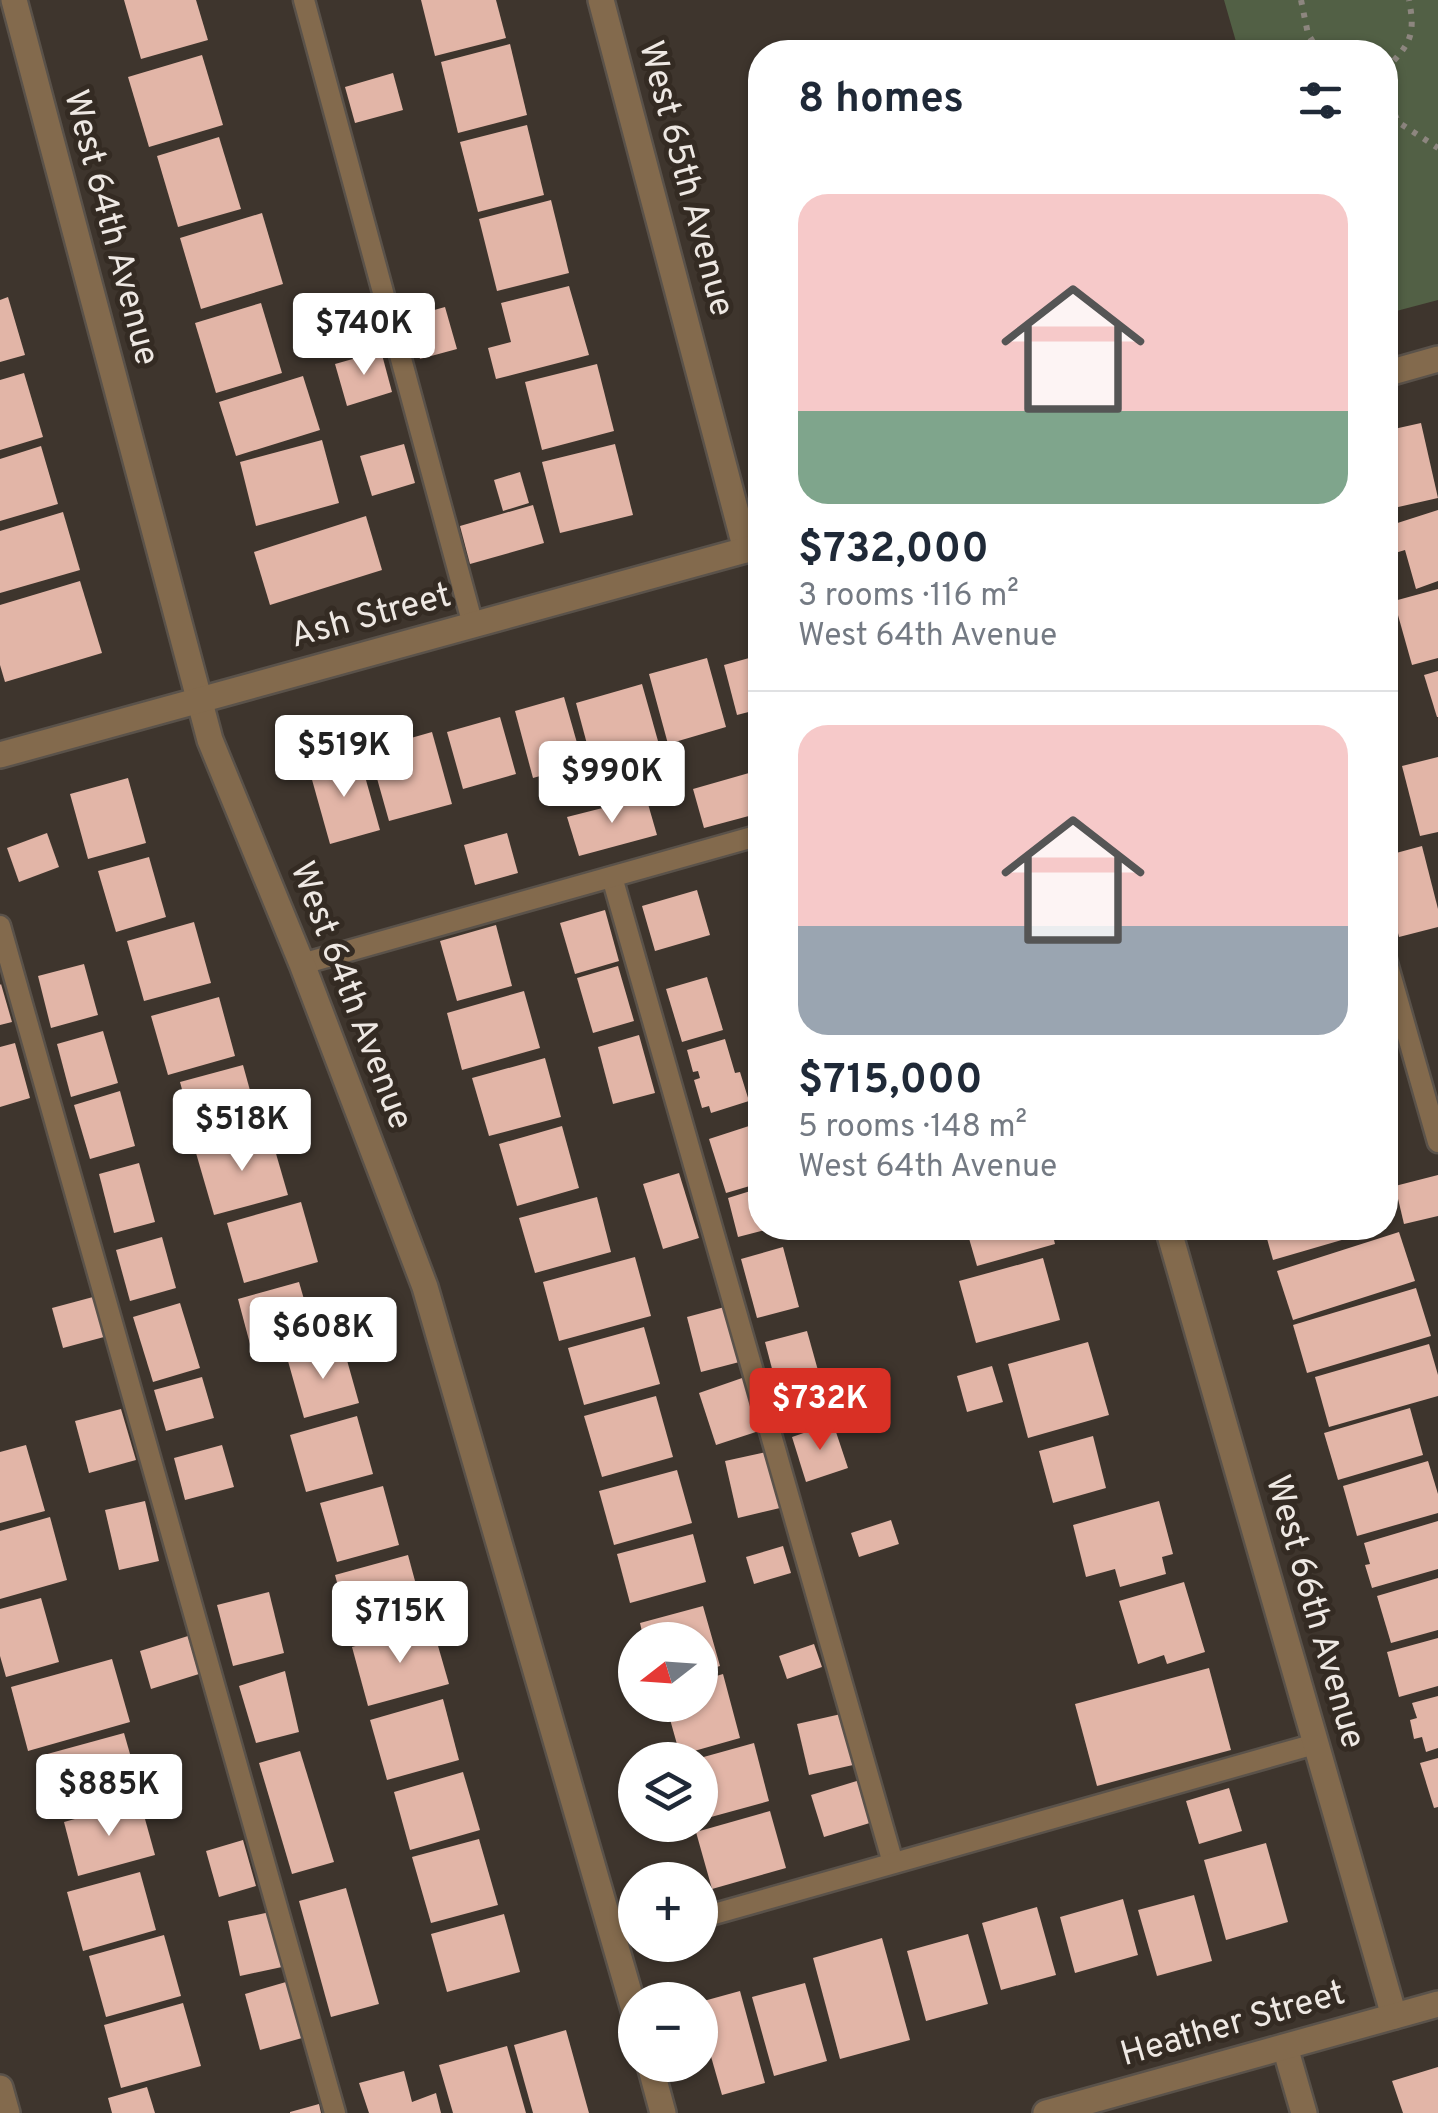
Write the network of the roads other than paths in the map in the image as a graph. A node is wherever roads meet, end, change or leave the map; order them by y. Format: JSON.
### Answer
{"nodes":[{"id":1,"x":14,"y":0,"type":"edge"},
{"id":2,"x":304,"y":0,"type":"edge"},
{"id":3,"x":601,"y":0,"type":"edge"},
{"id":4,"x":1438,"y":359,"type":"edge"},
{"id":5,"x":1398,"y":370,"type":"edge"},
{"id":6,"x":748,"y":530,"type":"edge"},
{"id":7,"x":748,"y":549,"type":"edge"},
{"id":8,"x":473,"y":625,"type":"junction"},
{"id":9,"x":199,"y":701,"type":"junction"},
{"id":10,"x":0,"y":755,"type":"edge"},
{"id":11,"x":748,"y":837,"type":"edge"},
{"id":12,"x":612,"y":876,"type":"junction"},
{"id":13,"x":0,"y":926,"type":"edge"},
{"id":14,"x":302,"y":964,"type":"junction"},
{"id":15,"x":1398,"y":1002,"type":"edge"},
{"id":16,"x":1438,"y":1142,"type":"edge"},
{"id":17,"x":1171,"y":1240,"type":"edge"},
{"id":18,"x":1315,"y":1744,"type":"junction"},
{"id":19,"x":892,"y":1863,"type":"junction"},
{"id":20,"x":718,"y":1913,"type":"edge"},
{"id":21,"x":618,"y":1916,"type":"edge"},
{"id":22,"x":1438,"y":2004,"type":"edge"},
{"id":23,"x":1394,"y":2016,"type":"junction"},
{"id":24,"x":1284,"y":2048,"type":"junction"},
{"id":25,"x":655,"y":2082,"type":"edge"},
{"id":26,"x":336,"y":2113,"type":"edge"},
{"id":27,"x":663,"y":2113,"type":"edge"},
{"id":28,"x":1046,"y":2113,"type":"edge"},
{"id":29,"x":1304,"y":2113,"type":"edge"}],
"edges":[{"from":1,"to":9,"type":"street","name":"West 64th Avenue"},
{"from":2,"to":8,"type":"lane"},
{"from":3,"to":6,"type":"street","name":"West 65th Avenue"},
{"from":4,"to":5,"type":"street"},
{"from":7,"to":8,"type":"street","name":"Ash Street"},
{"from":8,"to":9,"type":"street","name":"Ash Street"},
{"from":9,"to":10,"type":"street","name":"Ash Street"},
{"from":9,"to":14,"type":"street","name":"West 64th Avenue"},
{"from":11,"to":12,"type":"lane"},
{"from":12,"to":14,"type":"lane"},
{"from":12,"to":19,"type":"lane"},
{"from":13,"to":26,"type":"lane"},
{"from":14,"to":21,"type":"street","name":"West 64th Avenue"},
{"from":15,"to":16,"type":"lane"},
{"from":17,"to":18,"type":"street","name":"West 66th Avenue"},
{"from":18,"to":19,"type":"lane"},
{"from":18,"to":23,"type":"street","name":"West 66th Avenue"},
{"from":19,"to":20,"type":"lane"},
{"from":22,"to":23,"type":"street","name":"Heather Street"},
{"from":23,"to":24,"type":"street","name":"Heather Street"},
{"from":24,"to":28,"type":"street","name":"Heather Street"},
{"from":24,"to":29,"type":"street"},
{"from":25,"to":27,"type":"street"}]}
